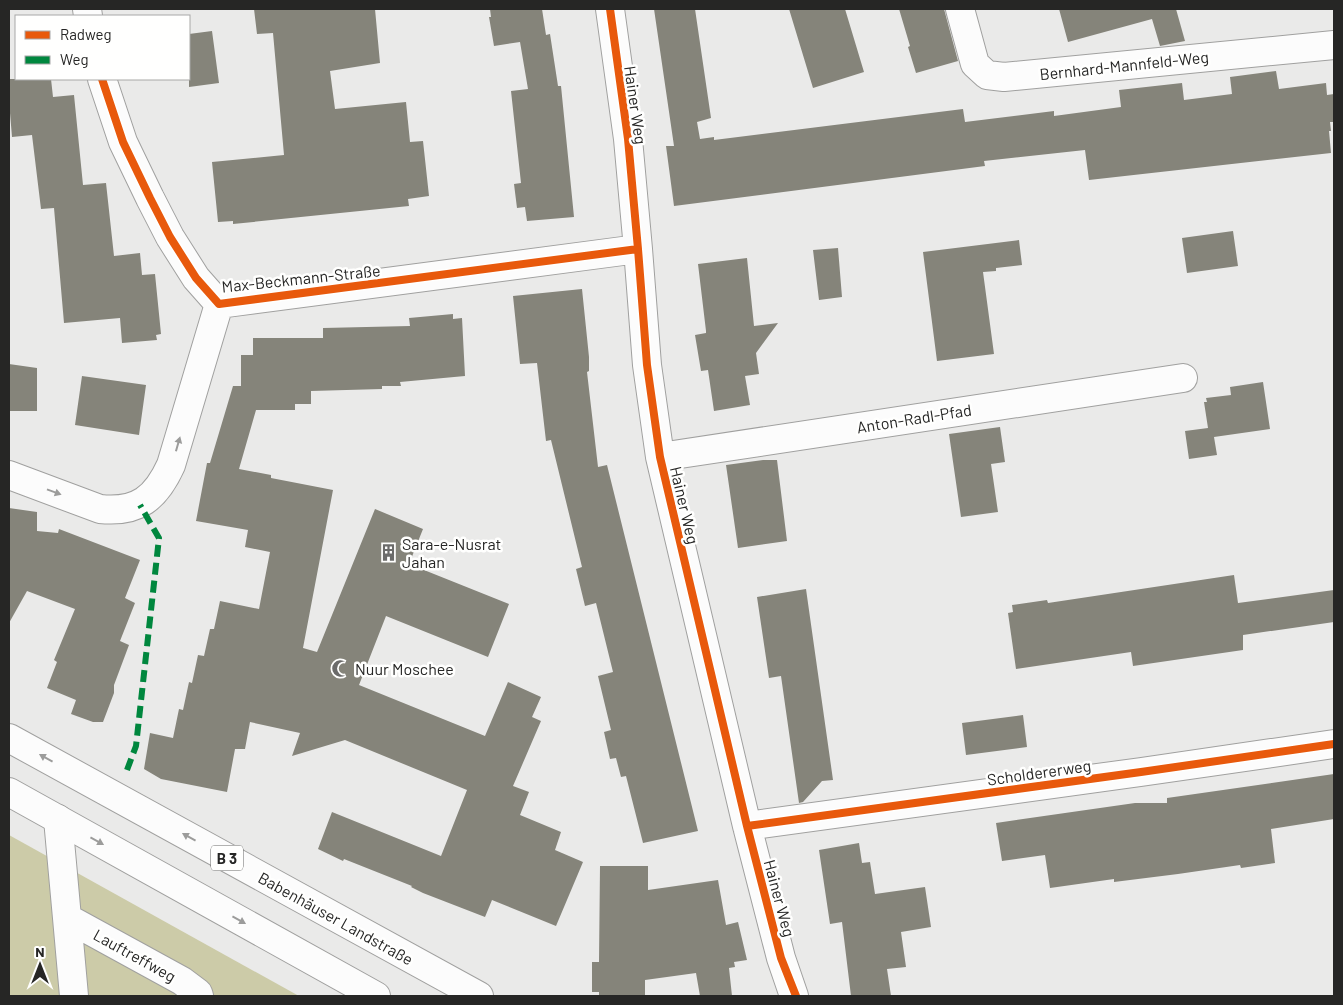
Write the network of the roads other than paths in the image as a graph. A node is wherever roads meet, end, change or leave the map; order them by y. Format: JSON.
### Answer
{"nodes":[{"id":1,"x":610,"y":9,"type":"edge"},
{"id":2,"x":960,"y":9,"type":"edge"},
{"id":3,"x":1334,"y":46,"type":"edge"},
{"id":4,"x":102,"y":80,"type":"edge"},
{"id":5,"x":638,"y":249,"type":"junction"},
{"id":6,"x":219,"y":304,"type":"junction"},
{"id":7,"x":1176,"y":379,"type":"dead end"},
{"id":8,"x":660,"y":456,"type":"junction"},
{"id":9,"x":9,"y":475,"type":"edge"},
{"id":10,"x":9,"y":738,"type":"edge"},
{"id":11,"x":1334,"y":744,"type":"edge"},
{"id":12,"x":9,"y":792,"type":"edge"},
{"id":13,"x":58,"y":819,"type":"junction"},
{"id":14,"x":747,"y":826,"type":"junction"},
{"id":15,"x":67,"y":918,"type":"junction"},
{"id":16,"x":781,"y":958,"type":"junction"},
{"id":17,"x":74,"y":996,"type":"edge"},
{"id":18,"x":199,"y":996,"type":"edge"},
{"id":19,"x":376,"y":996,"type":"edge"},
{"id":20,"x":478,"y":996,"type":"edge"},
{"id":21,"x":784,"y":996,"type":"edge"},
{"id":22,"x":794,"y":996,"type":"edge"}],
"edges":[{"from":1,"to":5,"type":"street","name":"Hainer Weg"},
{"from":2,"to":3,"type":"street","name":"Bernhard-Mannfeld-Weg"},
{"from":4,"to":6,"type":"street","name":"Max-Beckmann-Straße"},
{"from":5,"to":6,"type":"street","name":"Max-Beckmann-Straße"},
{"from":5,"to":8,"type":"street","name":"Hainer Weg"},
{"from":9,"to":6,"type":"street","name":"Max-Beckmann-Straße","one_way":true},
{"from":7,"to":8,"type":"street","name":"Anton-Radl-Pfad"},
{"from":8,"to":14,"type":"street","name":"Hainer Weg"},
{"from":20,"to":10,"type":"street","name":"Babenhäuser Landstraße","number":"B 3","one_way":true},
{"from":11,"to":14,"type":"street","name":"Scholdererweg"},
{"from":12,"to":13,"type":"street"},
{"from":13,"to":15,"type":"street","name":"Lauftreffweg"},
{"from":13,"to":19,"type":"street","one_way":true},
{"from":14,"to":16,"type":"street","name":"Hainer Weg"},
{"from":15,"to":17,"type":"street","name":"Lauftreffweg"},
{"from":15,"to":18,"type":"street","name":"Lauftreffweg"},
{"from":16,"to":21,"type":"street","name":"Hainer Weg"},
{"from":16,"to":22,"type":"street","name":"Hainer Weg"}]}
